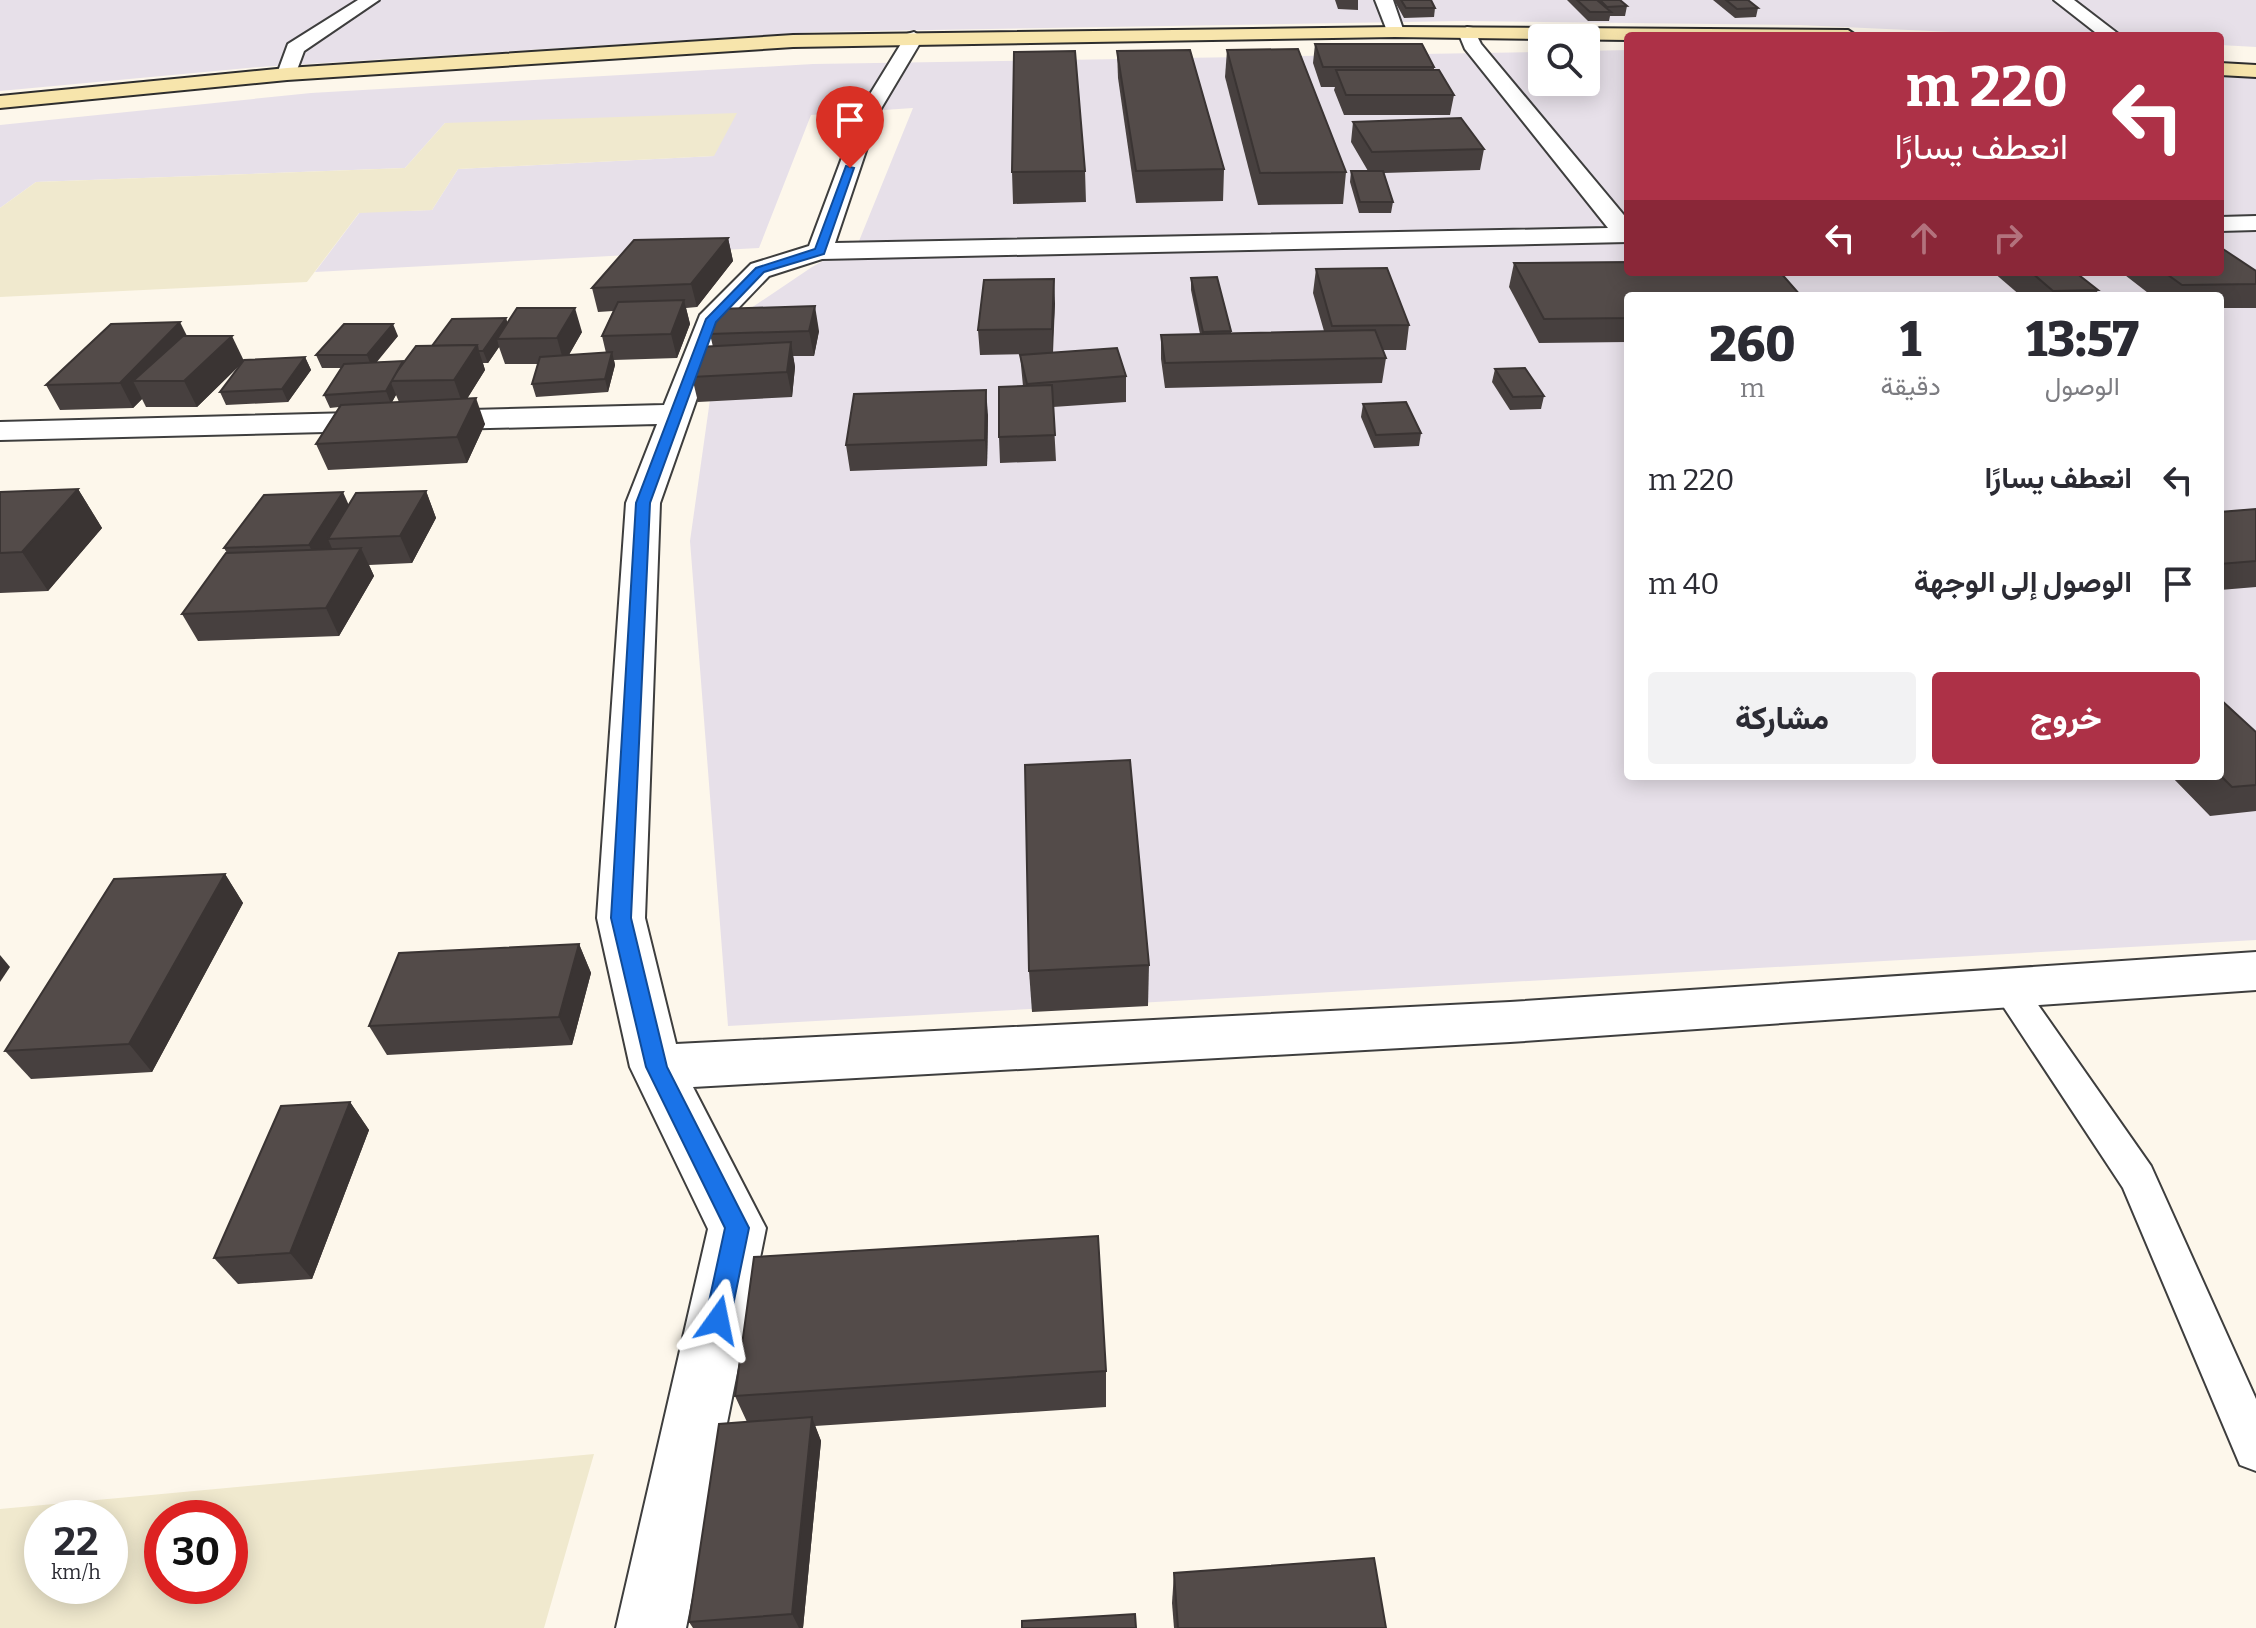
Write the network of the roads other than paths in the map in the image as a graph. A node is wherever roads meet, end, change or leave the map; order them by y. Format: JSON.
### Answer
{"nodes":[{"id":1,"x":370,"y":0,"type":"edge"},
{"id":2,"x":1384,"y":0,"type":"edge"},
{"id":3,"x":2063,"y":0,"type":"edge"},
{"id":4,"x":1395,"y":32,"type":"junction"},
{"id":5,"x":2107,"y":32,"type":"edge"},
{"id":6,"x":1624,"y":38,"type":"edge"},
{"id":7,"x":1470,"y":39,"type":"junction"},
{"id":8,"x":910,"y":44,"type":"junction"},
{"id":9,"x":1528,"y":44,"type":"edge"},
{"id":10,"x":1600,"y":44,"type":"edge"},
{"id":11,"x":1624,"y":44,"type":"edge"},
{"id":12,"x":2224,"y":53,"type":"edge"},
{"id":13,"x":2256,"y":55,"type":"edge"},
{"id":14,"x":2224,"y":69,"type":"edge"},
{"id":15,"x":2256,"y":71,"type":"edge"},
{"id":16,"x":286,"y":81,"type":"junction"},
{"id":17,"x":0,"y":102,"type":"edge"},
{"id":18,"x":0,"y":114,"type":"edge"},
{"id":19,"x":2256,"y":223,"type":"edge"},
{"id":20,"x":2224,"y":224,"type":"edge"},
{"id":21,"x":1624,"y":231,"type":"edge"},
{"id":22,"x":1624,"y":235,"type":"edge"},
{"id":23,"x":820,"y":251,"type":"junction"},
{"id":24,"x":676,"y":414,"type":"junction"},
{"id":25,"x":0,"y":431,"type":"edge"},
{"id":26,"x":2256,"y":971,"type":"edge"},
{"id":27,"x":2008,"y":988,"type":"junction"},
{"id":28,"x":656,"y":1067,"type":"junction"},
{"id":29,"x":2256,"y":1449,"type":"edge"},
{"id":30,"x":651,"y":1628,"type":"edge"}],
"edges":[{"from":1,"to":16,"type":"street"},
{"from":2,"to":4,"type":"street"},
{"from":3,"to":5,"type":"street"},
{"from":4,"to":7,"type":"main road"},
{"from":4,"to":8,"type":"main road"},
{"from":6,"to":7,"type":"main road"},
{"from":7,"to":8,"type":"main road"},
{"from":7,"to":9,"type":"main road"},
{"from":7,"to":21,"type":"street"},
{"from":8,"to":16,"type":"main road"},
{"from":8,"to":23,"type":"street"},
{"from":10,"to":11,"type":"main road"},
{"from":12,"to":13,"type":"main road"},
{"from":14,"to":15,"type":"main road"},
{"from":16,"to":17,"type":"main road"},
{"from":16,"to":18,"type":"main road"},
{"from":19,"to":20,"type":"street"},
{"from":22,"to":23,"type":"street"},
{"from":23,"to":24,"type":"street"},
{"from":24,"to":25,"type":"street"},
{"from":24,"to":28,"type":"street"},
{"from":26,"to":27,"type":"street"},
{"from":27,"to":28,"type":"street"},
{"from":27,"to":29,"type":"lane"},
{"from":28,"to":30,"type":"street"}]}
